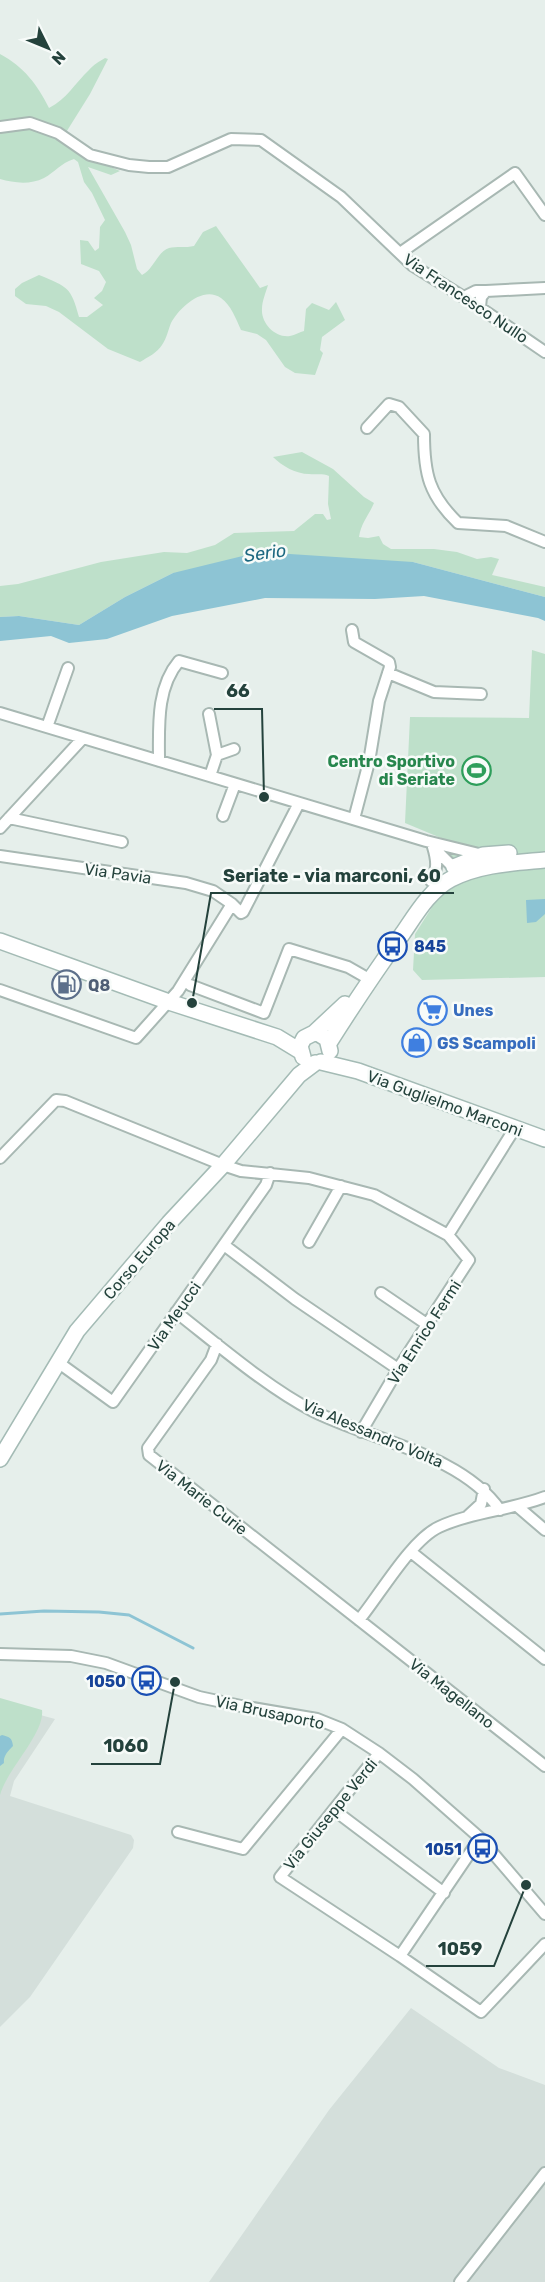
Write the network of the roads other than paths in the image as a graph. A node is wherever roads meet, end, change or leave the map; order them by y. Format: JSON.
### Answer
{"nodes":[{"id":1,"x":3,"y":124,"type":"edge"},
{"id":2,"x":545,"y":215,"type":"edge"},
{"id":3,"x":400,"y":253,"type":"junction"},
{"id":4,"x":545,"y":288,"type":"edge"},
{"id":5,"x":486,"y":291,"type":"junction"},
{"id":6,"x":464,"y":297,"type":"junction"},
{"id":7,"x":480,"y":307,"type":"junction"},
{"id":8,"x":545,"y":352,"type":"edge"},
{"id":9,"x":367,"y":428,"type":"dead end"},
{"id":10,"x":545,"y":542,"type":"edge"},
{"id":11,"x":352,"y":630,"type":"dead end"},
{"id":12,"x":68,"y":668,"type":"dead end"},
{"id":13,"x":222,"y":672,"type":"dead end"},
{"id":14,"x":388,"y":673,"type":"junction"},
{"id":15,"x":481,"y":694,"type":"dead end"},
{"id":16,"x":0,"y":713,"type":"edge"},
{"id":17,"x":209,"y":714,"type":"dead end"},
{"id":18,"x":48,"y":725,"type":"junction"},
{"id":19,"x":83,"y":738,"type":"junction"},
{"id":20,"x":234,"y":749,"type":"dead end"},
{"id":21,"x":217,"y":754,"type":"junction"},
{"id":22,"x":159,"y":761,"type":"junction"},
{"id":23,"x":210,"y":776,"type":"junction"},
{"id":24,"x":235,"y":784,"type":"junction"},
{"id":25,"x":299,"y":803,"type":"junction"},
{"id":26,"x":223,"y":816,"type":"dead end"},
{"id":27,"x":9,"y":818,"type":"junction"},
{"id":28,"x":354,"y":819,"type":"junction"},
{"id":29,"x":0,"y":828,"type":"edge"},
{"id":30,"x":122,"y":842,"type":"dead end"},
{"id":31,"x":430,"y":845,"type":"junction"},
{"id":32,"x":545,"y":850,"type":"edge"},
{"id":33,"x":483,"y":855,"type":"junction"},
{"id":34,"x":0,"y":856,"type":"edge"},
{"id":35,"x":545,"y":859,"type":"edge"},
{"id":36,"x":456,"y":866,"type":"junction"},
{"id":37,"x":431,"y":882,"type":"junction"},
{"id":38,"x":232,"y":904,"type":"junction"},
{"id":39,"x":399,"y":937,"type":"junction"},
{"id":40,"x":0,"y":941,"type":"edge"},
{"id":41,"x":369,"y":978,"type":"junction"},
{"id":42,"x":190,"y":985,"type":"dead end"},
{"id":43,"x":0,"y":990,"type":"edge"},
{"id":44,"x":169,"y":1002,"type":"junction"},
{"id":45,"x":305,"y":1044,"type":"junction"},
{"id":46,"x":330,"y":1045,"type":"junction"},
{"id":47,"x":318,"y":1063,"type":"junction"},
{"id":48,"x":345,"y":1067,"type":"junction"},
{"id":49,"x":299,"y":1075,"type":"junction"},
{"id":50,"x":515,"y":1128,"type":"junction"},
{"id":51,"x":545,"y":1139,"type":"edge"},
{"id":52,"x":0,"y":1158,"type":"edge"},
{"id":53,"x":223,"y":1165,"type":"junction"},
{"id":54,"x":270,"y":1173,"type":"junction"},
{"id":55,"x":341,"y":1186,"type":"junction"},
{"id":56,"x":448,"y":1235,"type":"junction"},
{"id":57,"x":309,"y":1242,"type":"dead end"},
{"id":58,"x":224,"y":1245,"type":"junction"},
{"id":59,"x":381,"y":1293,"type":"dead end"},
{"id":60,"x":177,"y":1312,"type":"junction"},
{"id":61,"x":428,"y":1324,"type":"junction"},
{"id":62,"x":217,"y":1344,"type":"junction"},
{"id":63,"x":59,"y":1363,"type":"junction"},
{"id":64,"x":398,"y":1369,"type":"junction"},
{"id":65,"x":361,"y":1432,"type":"junction"},
{"id":66,"x":0,"y":1459,"type":"edge"},
{"id":67,"x":484,"y":1489,"type":"junction"},
{"id":68,"x":545,"y":1497,"type":"edge"},
{"id":69,"x":517,"y":1506,"type":"junction"},
{"id":70,"x":500,"y":1510,"type":"junction"},
{"id":71,"x":464,"y":1519,"type":"junction"},
{"id":72,"x":545,"y":1530,"type":"edge"},
{"id":73,"x":411,"y":1552,"type":"junction"},
{"id":74,"x":358,"y":1620,"type":"junction"},
{"id":75,"x":0,"y":1654,"type":"edge"},
{"id":76,"x":545,"y":1659,"type":"edge"},
{"id":77,"x":342,"y":1730,"type":"junction"},
{"id":78,"x":379,"y":1753,"type":"junction"},
{"id":79,"x":545,"y":1767,"type":"edge"},
{"id":80,"x":334,"y":1810,"type":"junction"},
{"id":81,"x":178,"y":1832,"type":"dead end"},
{"id":82,"x":480,"y":1838,"type":"junction"},
{"id":83,"x":444,"y":1893,"type":"junction"},
{"id":84,"x":545,"y":1914,"type":"edge"},
{"id":85,"x":545,"y":1944,"type":"edge"},
{"id":86,"x":400,"y":1956,"type":"junction"},
{"id":87,"x":545,"y":2173,"type":"edge"},
{"id":88,"x":460,"y":2282,"type":"edge"}],
"edges":[{"from":1,"to":3,"type":"street","name":"Via Francesco Nullo"},
{"from":2,"to":3,"type":"street"},
{"from":3,"to":6,"type":"street","name":"Via Francesco Nullo"},
{"from":4,"to":5,"type":"street"},
{"from":5,"to":6,"type":"street"},
{"from":5,"to":7,"type":"street"},
{"from":6,"to":7,"type":"street","name":"Via Francesco Nullo"},
{"from":7,"to":8,"type":"street","name":"Via Francesco Nullo"},
{"from":9,"to":10,"type":"street"},
{"from":11,"to":14,"type":"street"},
{"from":12,"to":18,"type":"street"},
{"from":13,"to":22,"type":"street"},
{"from":14,"to":15,"type":"street"},
{"from":14,"to":28,"type":"street"},
{"from":16,"to":18,"type":"street"},
{"from":17,"to":21,"type":"street"},
{"from":18,"to":19,"type":"street"},
{"from":19,"to":22,"type":"street"},
{"from":19,"to":27,"type":"street"},
{"from":20,"to":21,"type":"street"},
{"from":21,"to":23,"type":"street"},
{"from":22,"to":23,"type":"street"},
{"from":23,"to":24,"type":"street"},
{"from":24,"to":25,"type":"street"},
{"from":24,"to":26,"type":"street"},
{"from":25,"to":28,"type":"street"},
{"from":25,"to":38,"type":"street"},
{"from":27,"to":29,"type":"street"},
{"from":27,"to":30,"type":"street"},
{"from":28,"to":31,"type":"street"},
{"from":31,"to":33,"type":"street"},
{"from":31,"to":36,"type":"street"},
{"from":31,"to":37,"type":"street"},
{"from":32,"to":33,"type":"street","name":"Corso Europa"},
{"from":33,"to":36,"type":"street","name":"Corso Europa"},
{"from":34,"to":38,"type":"street","name":"Via Pavia"},
{"from":35,"to":36,"type":"street"},
{"from":35,"to":39,"type":"street","name":"Corso Europa"},
{"from":36,"to":37,"type":"street","name":"Corso Europa"},
{"from":37,"to":39,"type":"street","name":"Corso Europa"},
{"from":38,"to":44,"type":"street"},
{"from":39,"to":41,"type":"street","name":"Corso Europa"},
{"from":40,"to":44,"type":"street"},
{"from":41,"to":42,"type":"street"},
{"from":41,"to":45,"type":"street","name":"Corso Europa"},
{"from":41,"to":46,"type":"street","name":"Corso Europa"},
{"from":43,"to":44,"type":"street"},
{"from":44,"to":45,"type":"street"},
{"from":45,"to":46,"type":"street"},
{"from":45,"to":47,"type":"street"},
{"from":45,"to":49,"type":"street"},
{"from":46,"to":47,"type":"street","name":"Corso Europa"},
{"from":46,"to":48,"type":"street","name":"Via Guglielmo Marconi"},
{"from":47,"to":48,"type":"street","name":"Via Guglielmo Marconi"},
{"from":47,"to":49,"type":"street","name":"Corso Europa"},
{"from":48,"to":50,"type":"street","name":"Via Guglielmo Marconi"},
{"from":49,"to":53,"type":"street","name":"Corso Europa"},
{"from":50,"to":51,"type":"street","name":"Via Guglielmo Marconi"},
{"from":50,"to":56,"type":"street"},
{"from":52,"to":53,"type":"street"},
{"from":53,"to":54,"type":"street"},
{"from":53,"to":63,"type":"street","name":"Corso Europa"},
{"from":54,"to":55,"type":"street"},
{"from":54,"to":58,"type":"street","name":"Via Meucci"},
{"from":55,"to":56,"type":"street"},
{"from":55,"to":57,"type":"street"},
{"from":56,"to":61,"type":"street","name":"Via Enrico Fermi"},
{"from":58,"to":60,"type":"street","name":"Via Meucci"},
{"from":58,"to":64,"type":"street"},
{"from":59,"to":61,"type":"street"},
{"from":60,"to":62,"type":"street","name":"Via Alessandro Volta"},
{"from":60,"to":63,"type":"street","name":"Via Meucci"},
{"from":61,"to":64,"type":"street","name":"Via Enrico Fermi"},
{"from":62,"to":65,"type":"street","name":"Via Alessandro Volta"},
{"from":62,"to":74,"type":"street","name":"Via Marie Curie"},
{"from":63,"to":66,"type":"street","name":"Corso Europa"},
{"from":64,"to":65,"type":"street","name":"Via Enrico Fermi"},
{"from":65,"to":67,"type":"street","name":"Via Alessandro Volta"},
{"from":67,"to":70,"type":"street","name":"Via Alessandro Volta"},
{"from":67,"to":71,"type":"street"},
{"from":68,"to":69,"type":"street"},
{"from":69,"to":70,"type":"street"},
{"from":69,"to":72,"type":"street"},
{"from":70,"to":71,"type":"street"},
{"from":71,"to":73,"type":"street"},
{"from":73,"to":74,"type":"street"},
{"from":73,"to":76,"type":"street"},
{"from":74,"to":79,"type":"street","name":"Via Magellano"},
{"from":75,"to":77,"type":"street","name":"Via Brusaporto"},
{"from":77,"to":78,"type":"street","name":"Via Brusaporto"},
{"from":77,"to":81,"type":"street"},
{"from":78,"to":80,"type":"street","name":"Via Giuseppe Verdi"},
{"from":78,"to":82,"type":"street","name":"Via Brusaporto"},
{"from":80,"to":83,"type":"street"},
{"from":80,"to":86,"type":"street","name":"Via Giuseppe Verdi"},
{"from":82,"to":83,"type":"street"},
{"from":82,"to":84,"type":"street","name":"Via Brusaporto"},
{"from":83,"to":86,"type":"street"},
{"from":85,"to":86,"type":"street"},
{"from":87,"to":88,"type":"street"}]}
